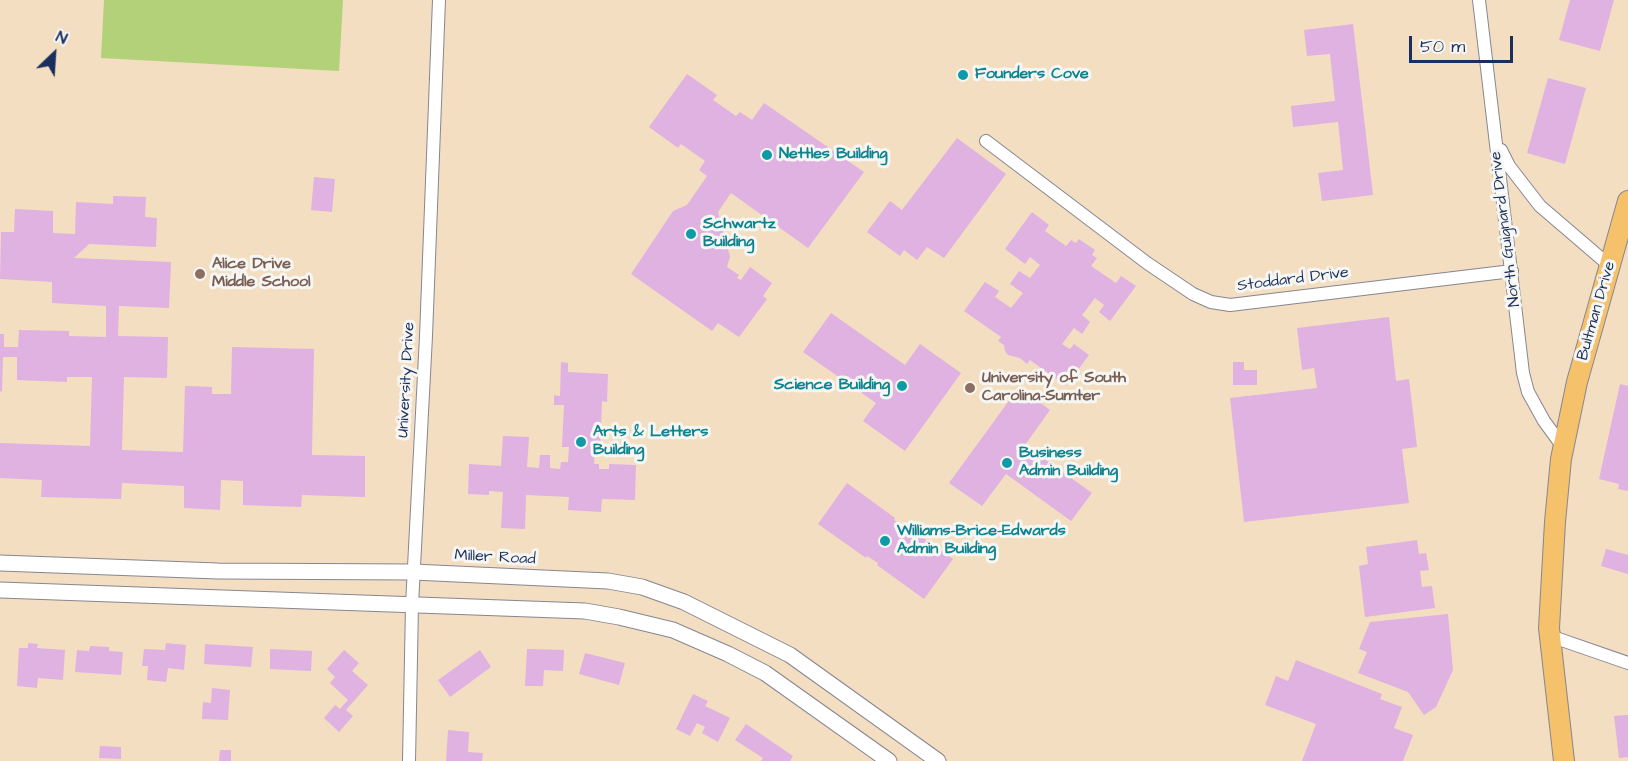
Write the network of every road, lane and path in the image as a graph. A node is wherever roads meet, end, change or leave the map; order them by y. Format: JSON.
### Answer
{"nodes":[{"id":1,"x":439,"y":0,"type":"edge"},
{"id":2,"x":1479,"y":0,"type":"edge"},
{"id":3,"x":1495,"y":135,"type":"junction"},
{"id":4,"x":986,"y":141,"type":"dead end"},
{"id":5,"x":1628,"y":201,"type":"edge"},
{"id":6,"x":1610,"y":266,"type":"junction"},
{"id":7,"x":1512,"y":271,"type":"junction"},
{"id":8,"x":1563,"y":447,"type":"junction"},
{"id":9,"x":0,"y":563,"type":"edge"},
{"id":10,"x":413,"y":572,"type":"junction"},
{"id":11,"x":0,"y":590,"type":"edge"},
{"id":12,"x":412,"y":605,"type":"junction"},
{"id":13,"x":1550,"y":636,"type":"junction"},
{"id":14,"x":1628,"y":663,"type":"edge"},
{"id":15,"x":409,"y":761,"type":"edge"},
{"id":16,"x":889,"y":761,"type":"edge"},
{"id":17,"x":938,"y":761,"type":"edge"},
{"id":18,"x":1564,"y":761,"type":"edge"}],
"edges":[{"from":1,"to":10,"type":"street","name":"University Drive"},
{"from":2,"to":3,"type":"street","name":"North Guignard Drive"},
{"from":3,"to":6,"type":"street"},
{"from":3,"to":7,"type":"street","name":"North Guignard Drive"},
{"from":4,"to":7,"type":"street","name":"Stoddard Drive"},
{"from":5,"to":6,"type":"highway","name":"Bultman Drive"},
{"from":6,"to":8,"type":"highway","name":"Bultman Drive"},
{"from":7,"to":8,"type":"street","name":"North Guignard Drive"},
{"from":8,"to":13,"type":"highway"},
{"from":9,"to":10,"type":"street","name":"Miller Road"},
{"from":10,"to":12,"type":"street","name":"University Drive"},
{"from":10,"to":17,"type":"street","name":"Miller Road"},
{"from":11,"to":12,"type":"street"},
{"from":12,"to":15,"type":"street","name":"University Drive"},
{"from":12,"to":16,"type":"street"},
{"from":13,"to":14,"type":"street"},
{"from":13,"to":18,"type":"highway"}]}
